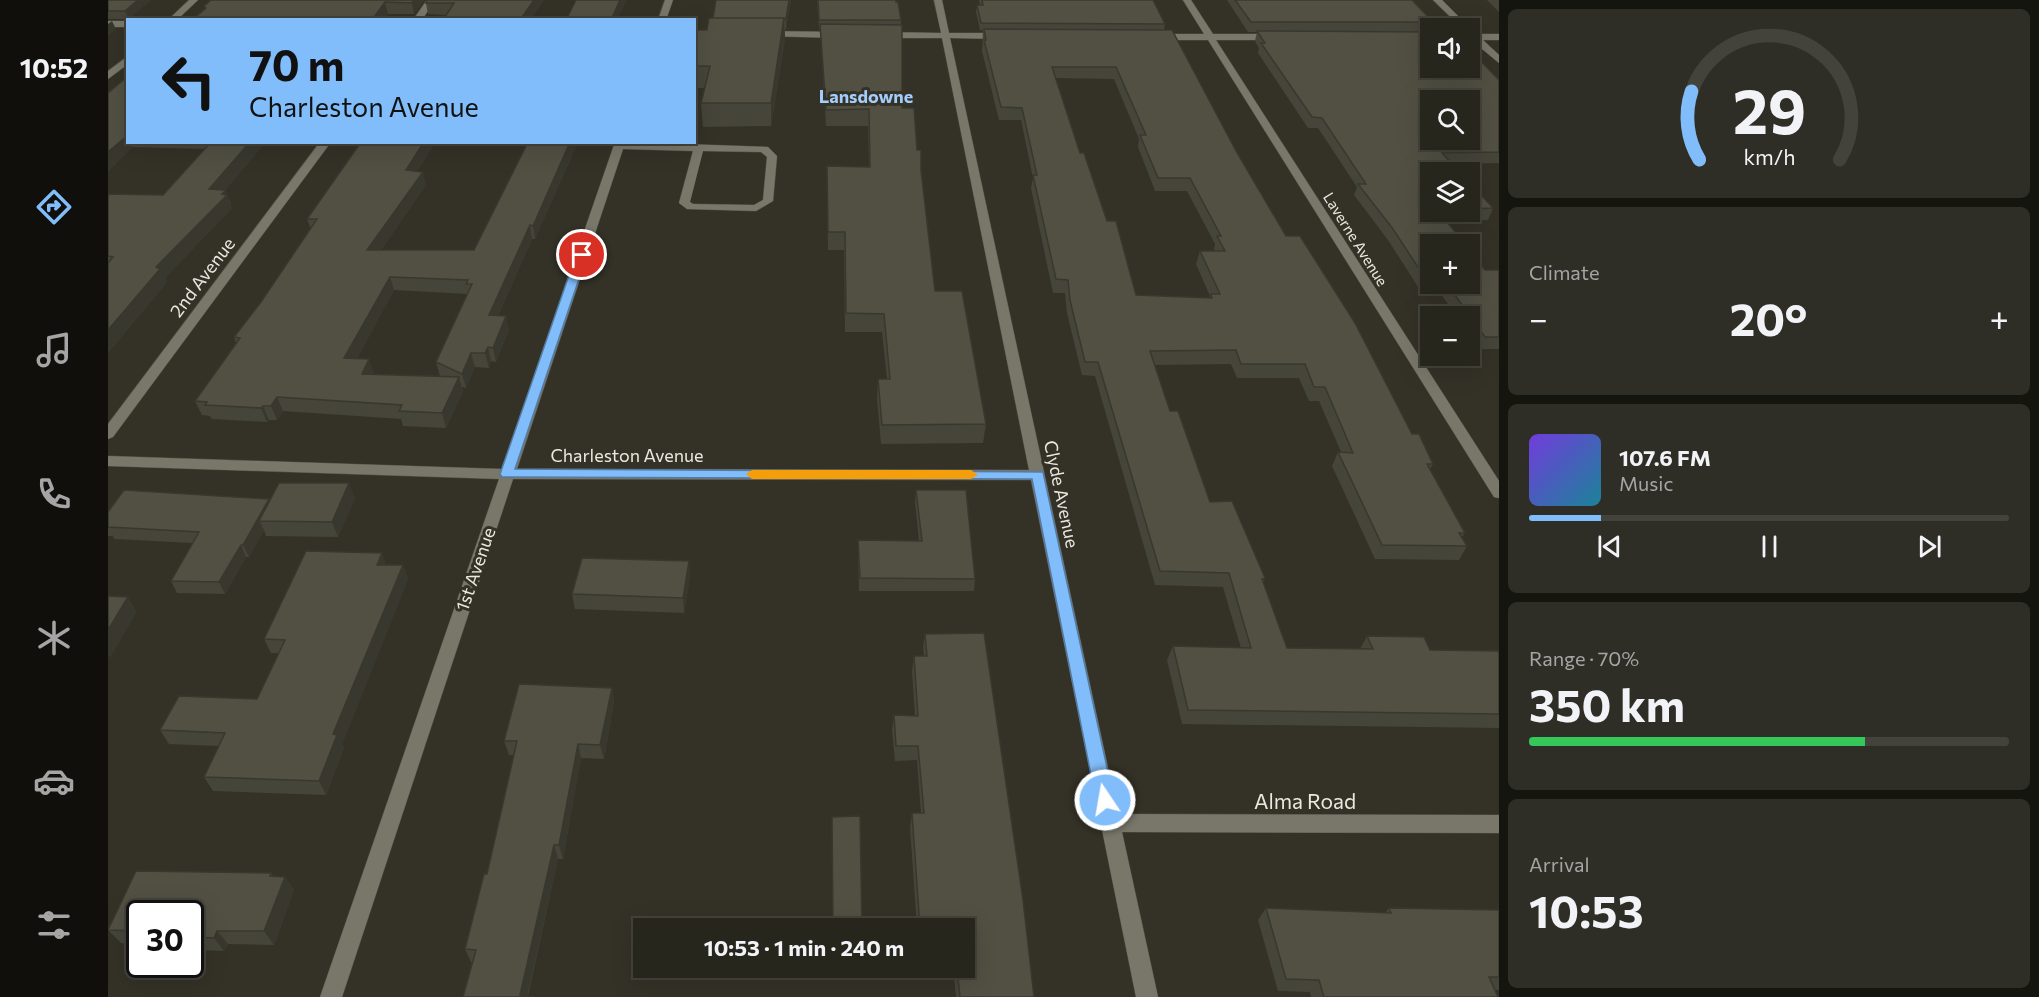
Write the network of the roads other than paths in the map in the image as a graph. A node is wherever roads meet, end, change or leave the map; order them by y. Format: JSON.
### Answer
{"nodes":[{"id":1,"x":194,"y":0,"type":"edge"},
{"id":2,"x":432,"y":0,"type":"edge"},
{"id":3,"x":669,"y":0,"type":"edge"},
{"id":4,"x":938,"y":0,"type":"edge"},
{"id":5,"x":1187,"y":0,"type":"edge"},
{"id":6,"x":1437,"y":0,"type":"edge"},
{"id":7,"x":174,"y":18,"type":"edge"},
{"id":8,"x":418,"y":18,"type":"edge"},
{"id":9,"x":663,"y":18,"type":"edge"},
{"id":10,"x":1456,"y":18,"type":"edge"},
{"id":11,"x":108,"y":24,"type":"edge"},
{"id":12,"x":126,"y":24,"type":"edge"},
{"id":13,"x":754,"y":34,"type":"edge"},
{"id":14,"x":850,"y":35,"type":"edge"},
{"id":15,"x":874,"y":35,"type":"edge"},
{"id":16,"x":945,"y":35,"type":"junction"},
{"id":17,"x":1014,"y":36,"type":"edge"},
{"id":18,"x":1480,"y":36,"type":"edge"},
{"id":19,"x":1141,"y":37,"type":"edge"},
{"id":20,"x":1210,"y":37,"type":"junction"},
{"id":21,"x":1280,"y":37,"type":"edge"},
{"id":22,"x":1499,"y":37,"type":"edge"},
{"id":23,"x":1480,"y":42,"type":"edge"},
{"id":24,"x":1499,"y":60,"type":"edge"},
{"id":25,"x":126,"y":61,"type":"edge"},
{"id":26,"x":108,"y":76,"type":"edge"},
{"id":27,"x":325,"y":144,"type":"edge"},
{"id":28,"x":620,"y":144,"type":"edge"},
{"id":29,"x":699,"y":148,"type":"junction"},
{"id":30,"x":108,"y":434,"type":"edge"},
{"id":31,"x":108,"y":461,"type":"edge"},
{"id":32,"x":507,"y":474,"type":"junction"},
{"id":33,"x":1038,"y":475,"type":"junction"},
{"id":34,"x":1499,"y":493,"type":"edge"},
{"id":35,"x":1110,"y":823,"type":"junction"},
{"id":36,"x":1499,"y":824,"type":"edge"},
{"id":37,"x":331,"y":997,"type":"edge"},
{"id":38,"x":1147,"y":997,"type":"edge"}],
"edges":[{"from":1,"to":7,"type":"street"},
{"from":2,"to":8,"type":"street"},
{"from":3,"to":9,"type":"street"},
{"from":4,"to":16,"type":"street","name":"Clyde Avenue"},
{"from":5,"to":20,"type":"street","name":"Laverne Avenue"},
{"from":6,"to":10,"type":"street"},
{"from":11,"to":12,"type":"street"},
{"from":13,"to":14,"type":"street"},
{"from":15,"to":16,"type":"street"},
{"from":16,"to":17,"type":"street"},
{"from":16,"to":33,"type":"street","name":"Clyde Avenue"},
{"from":18,"to":22,"type":"street"},
{"from":19,"to":20,"type":"street"},
{"from":20,"to":21,"type":"street"},
{"from":20,"to":34,"type":"street","name":"Laverne Avenue"},
{"from":23,"to":24,"type":"street"},
{"from":25,"to":26,"type":"street"},
{"from":27,"to":30,"type":"street","name":"2nd Avenue"},
{"from":28,"to":29,"type":"street"},
{"from":28,"to":32,"type":"street","name":"1st Avenue"},
{"from":29,"to":29,"type":"street"},
{"from":31,"to":32,"type":"street","name":"Charleston Avenue"},
{"from":32,"to":33,"type":"street","name":"Charleston Avenue"},
{"from":32,"to":37,"type":"street","name":"1st Avenue"},
{"from":33,"to":35,"type":"street","name":"Clyde Avenue"},
{"from":35,"to":36,"type":"street","name":"Alma Road"},
{"from":35,"to":38,"type":"street","name":"Clyde Avenue"}]}
